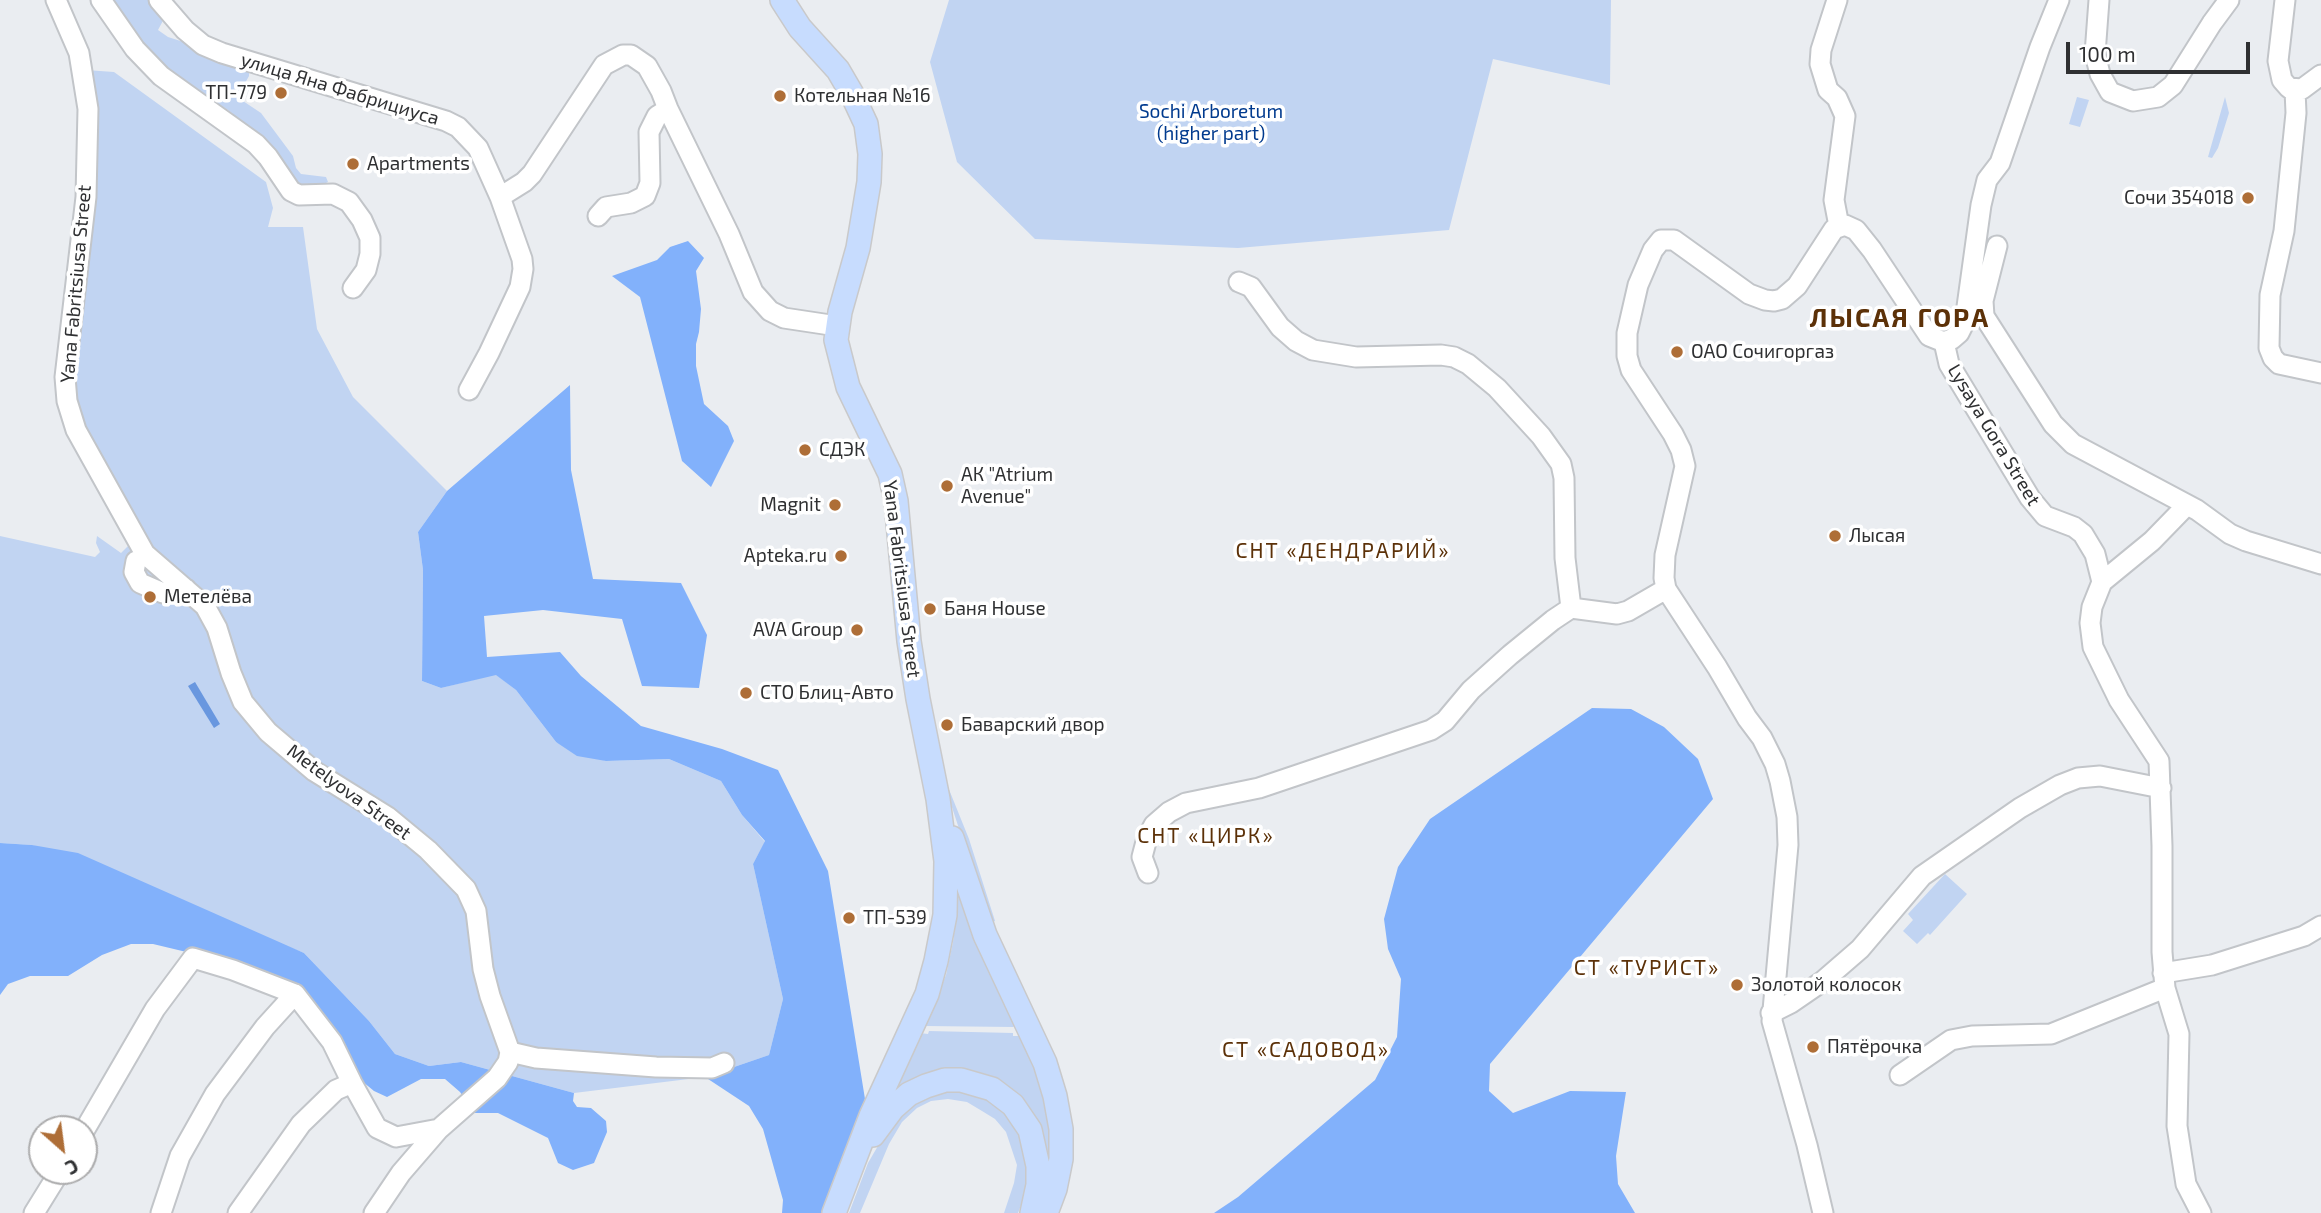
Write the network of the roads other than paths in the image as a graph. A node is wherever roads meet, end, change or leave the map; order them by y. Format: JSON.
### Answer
{"nodes":[{"id":1,"x":56,"y":0,"type":"edge"},
{"id":2,"x":101,"y":0,"type":"edge"},
{"id":3,"x":159,"y":0,"type":"edge"},
{"id":4,"x":782,"y":0,"type":"edge"},
{"id":5,"x":1837,"y":0,"type":"edge"},
{"id":6,"x":2059,"y":0,"type":"edge"},
{"id":7,"x":2099,"y":0,"type":"edge"},
{"id":8,"x":2229,"y":0,"type":"edge"},
{"id":9,"x":2285,"y":0,"type":"edge"},
{"id":10,"x":2321,"y":75,"type":"edge"},
{"id":11,"x":2295,"y":90,"type":"junction"},
{"id":12,"x":668,"y":109,"type":"junction"},
{"id":13,"x":500,"y":197,"type":"junction"},
{"id":14,"x":597,"y":216,"type":"dead end"},
{"id":15,"x":1839,"y":226,"type":"junction"},
{"id":16,"x":1997,"y":246,"type":"dead end"},
{"id":17,"x":1239,"y":282,"type":"dead end"},
{"id":18,"x":353,"y":288,"type":"dead end"},
{"id":19,"x":837,"y":326,"type":"junction"},
{"id":20,"x":1944,"y":342,"type":"junction"},
{"id":21,"x":2321,"y":373,"type":"edge"},
{"id":22,"x":469,"y":390,"type":"dead end"},
{"id":23,"x":2187,"y":505,"type":"junction"},
{"id":24,"x":140,"y":557,"type":"joint"},
{"id":25,"x":2321,"y":564,"type":"edge"},
{"id":26,"x":2102,"y":582,"type":"junction"},
{"id":27,"x":1665,"y":589,"type":"junction"},
{"id":28,"x":1571,"y":608,"type":"junction"},
{"id":29,"x":2161,"y":788,"type":"junction"},
{"id":30,"x":938,"y":799,"type":"junction"},
{"id":31,"x":1148,"y":873,"type":"dead end"},
{"id":32,"x":2321,"y":926,"type":"edge"},
{"id":33,"x":2164,"y":981,"type":"junction"},
{"id":34,"x":295,"y":994,"type":"junction"},
{"id":35,"x":1771,"y":1013,"type":"junction"},
{"id":36,"x":510,"y":1052,"type":"junction"},
{"id":37,"x":724,"y":1063,"type":"dead end"},
{"id":38,"x":1900,"y":1075,"type":"dead end"},
{"id":39,"x":352,"y":1083,"type":"junction"},
{"id":40,"x":93,"y":1115,"type":"edge"},
{"id":41,"x":439,"y":1129,"type":"junction"},
{"id":42,"x":850,"y":1169,"type":"junction"},
{"id":43,"x":51,"y":1185,"type":"edge"},
{"id":44,"x":34,"y":1213,"type":"edge"},
{"id":45,"x":161,"y":1213,"type":"edge"},
{"id":46,"x":238,"y":1213,"type":"edge"},
{"id":47,"x":374,"y":1213,"type":"edge"},
{"id":48,"x":834,"y":1213,"type":"edge"},
{"id":49,"x":1032,"y":1213,"type":"edge"},
{"id":50,"x":1046,"y":1213,"type":"edge"},
{"id":51,"x":1823,"y":1213,"type":"edge"},
{"id":52,"x":2201,"y":1213,"type":"edge"}],
"edges":[{"from":1,"to":24,"type":"street","name":"Yana Fabritsiusa Street"},
{"from":2,"to":18,"type":"street"},
{"from":3,"to":13,"type":"street","name":"улица Яна Фабрициуса"},
{"from":4,"to":19,"type":"main road","name":"Yana Fabritsiusa Street"},
{"from":5,"to":15,"type":"street"},
{"from":6,"to":20,"type":"street"},
{"from":7,"to":8,"type":"street"},
{"from":9,"to":11,"type":"street"},
{"from":10,"to":11,"type":"street"},
{"from":11,"to":21,"type":"street"},
{"from":12,"to":13,"type":"street"},
{"from":12,"to":14,"type":"street"},
{"from":12,"to":19,"type":"street"},
{"from":13,"to":22,"type":"street","name":"улица Яна Фабрициуса"},
{"from":15,"to":20,"type":"street"},
{"from":15,"to":27,"type":"street"},
{"from":16,"to":23,"type":"street"},
{"from":17,"to":28,"type":"street"},
{"from":19,"to":30,"type":"main road","name":"Yana Fabritsiusa Street"},
{"from":20,"to":26,"type":"street","name":"Lysaya Gora Street"},
{"from":23,"to":25,"type":"street"},
{"from":23,"to":26,"type":"street"},
{"from":24,"to":36,"type":"street","name":"Metelyova Street"},
{"from":26,"to":29,"type":"street"},
{"from":27,"to":28,"type":"street"},
{"from":27,"to":35,"type":"street"},
{"from":28,"to":31,"type":"street"},
{"from":29,"to":33,"type":"street"},
{"from":29,"to":35,"type":"street"},
{"from":30,"to":42,"type":"main road","name":"Yana Fabritsiusa Street"},
{"from":30,"to":50,"type":"main road","name":"Yana Fabritsiusa Street"},
{"from":32,"to":33,"type":"street"},
{"from":33,"to":38,"type":"street"},
{"from":33,"to":52,"type":"street"},
{"from":34,"to":39,"type":"street"},
{"from":34,"to":40,"type":"street"},
{"from":34,"to":45,"type":"street"},
{"from":35,"to":51,"type":"street"},
{"from":36,"to":37,"type":"street"},
{"from":36,"to":41,"type":"street"},
{"from":39,"to":41,"type":"street"},
{"from":39,"to":46,"type":"street"},
{"from":41,"to":47,"type":"street"},
{"from":42,"to":48,"type":"main road","name":"Yana Fabritsiusa Street"},
{"from":42,"to":49,"type":"main road"},
{"from":43,"to":44,"type":"street"}]}
